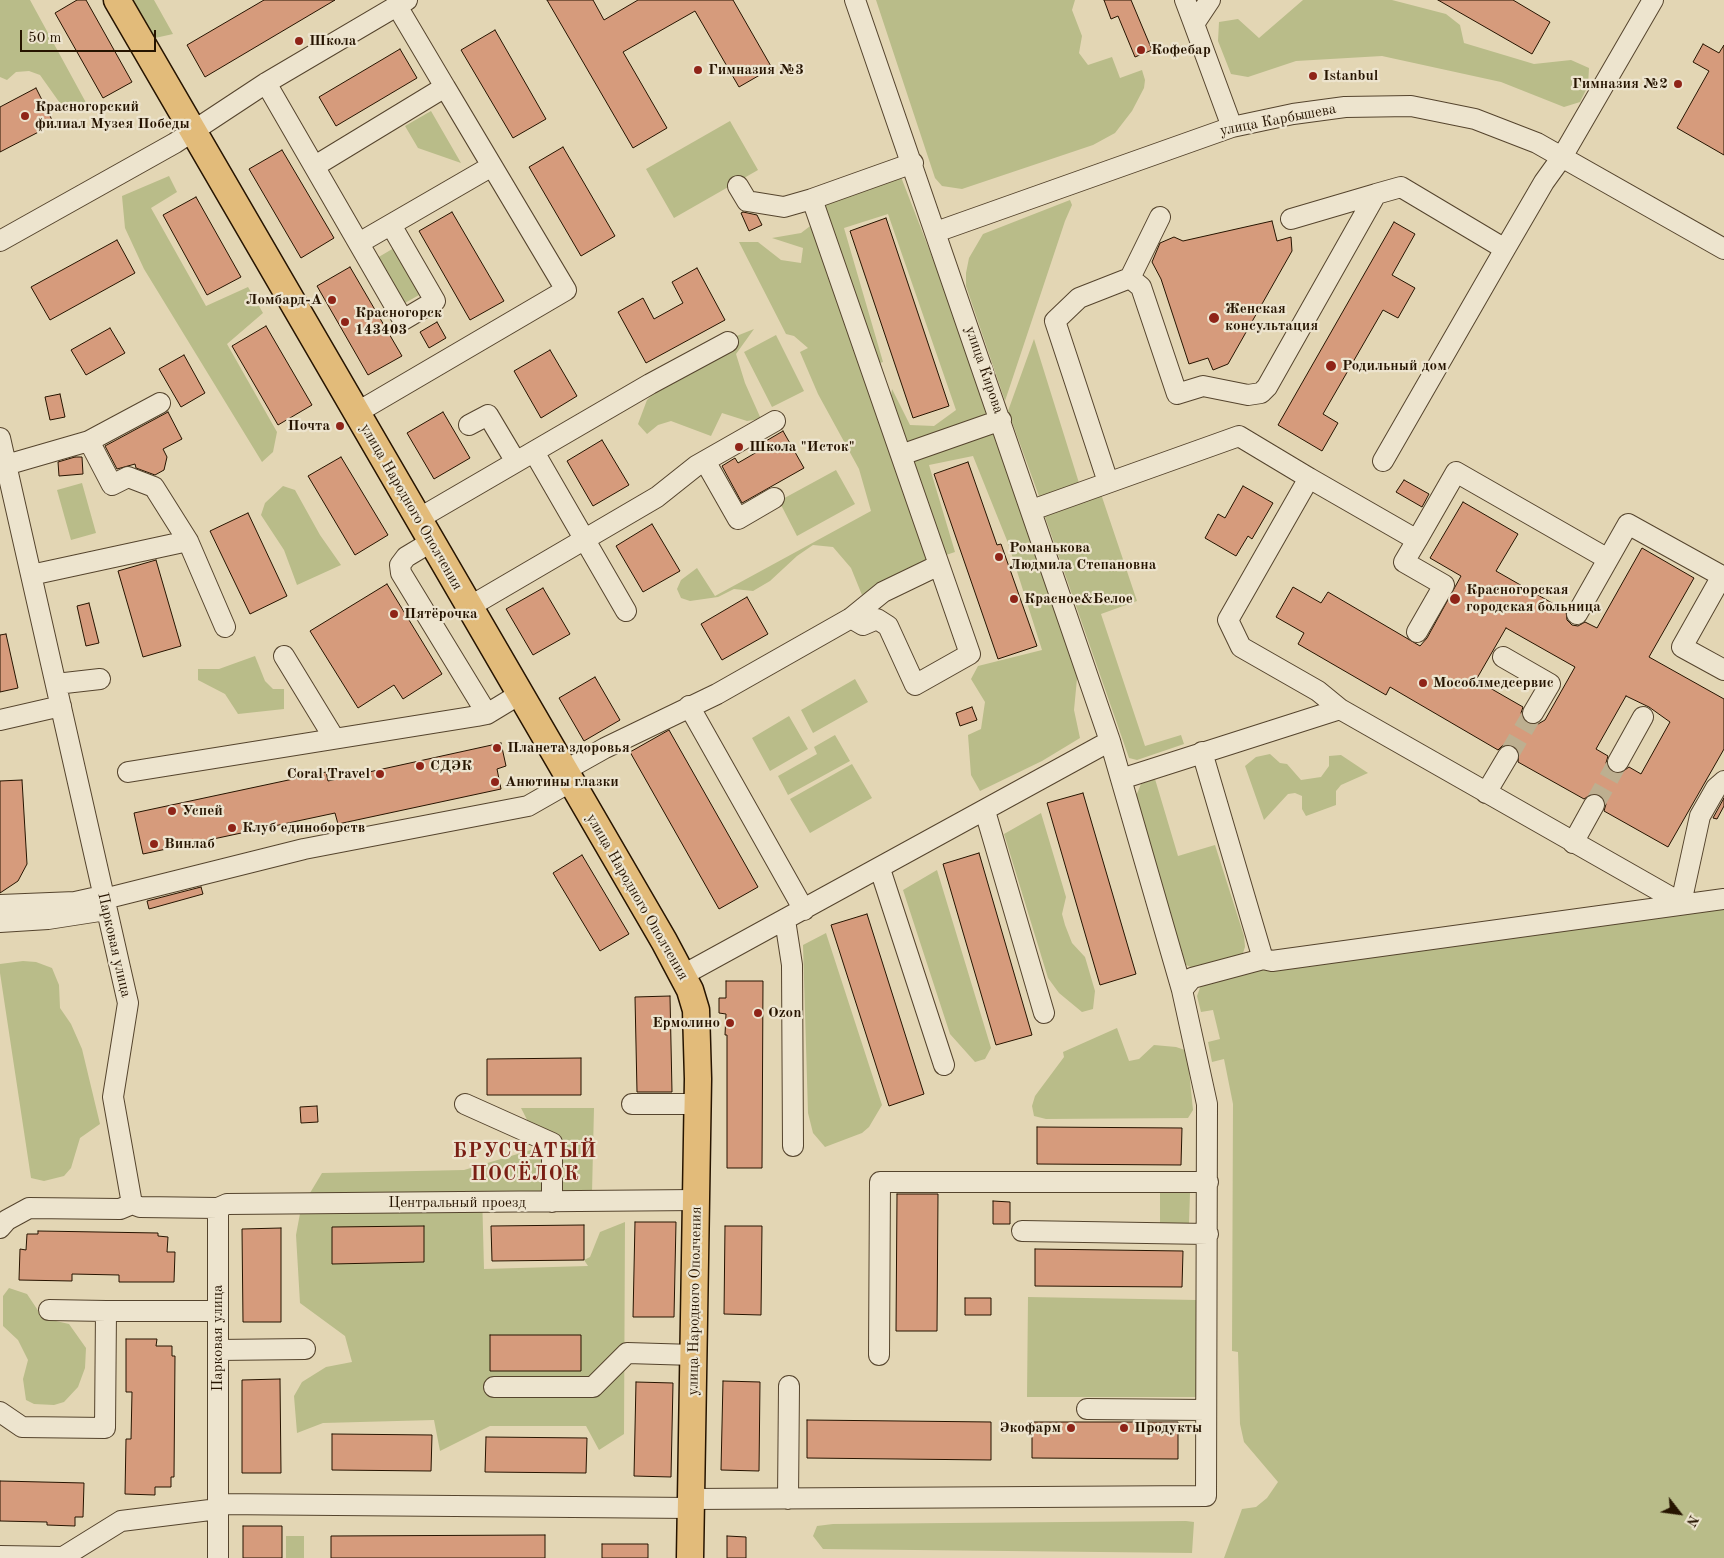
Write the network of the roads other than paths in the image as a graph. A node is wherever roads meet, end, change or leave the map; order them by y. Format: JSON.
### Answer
{"nodes":[{"id":1,"x":117,"y":0,"type":"edge"},
{"id":2,"x":855,"y":0,"type":"edge"},
{"id":3,"x":1184,"y":0,"type":"edge"},
{"id":4,"x":1210,"y":0,"type":"edge"},
{"id":5,"x":1653,"y":0,"type":"edge"},
{"id":6,"x":402,"y":3,"type":"edge"},
{"id":7,"x":1194,"y":24,"type":"junction"},
{"id":8,"x":266,"y":83,"type":"junction"},
{"id":9,"x":446,"y":87,"type":"junction"},
{"id":10,"x":1232,"y":127,"type":"junction"},
{"id":11,"x":192,"y":130,"type":"junction"},
{"id":12,"x":1562,"y":157,"type":"junction"},
{"id":13,"x":913,"y":164,"type":"junction"},
{"id":14,"x":315,"y":166,"type":"junction"},
{"id":15,"x":492,"y":166,"type":"junction"},
{"id":16,"x":738,"y":186,"type":"dead end"},
{"id":17,"x":1376,"y":194,"type":"junction"},
{"id":18,"x":812,"y":199,"type":"junction"},
{"id":19,"x":1160,"y":217,"type":"dead end"},
{"id":20,"x":1291,"y":219,"type":"dead end"},
{"id":21,"x":391,"y":225,"type":"junction"},
{"id":22,"x":936,"y":232,"type":"junction"},
{"id":23,"x":0,"y":241,"type":"edge"},
{"id":24,"x":359,"y":243,"type":"junction"},
{"id":25,"x":1505,"y":249,"type":"junction"},
{"id":26,"x":1724,"y":249,"type":"edge"},
{"id":27,"x":1130,"y":278,"type":"junction"},
{"id":28,"x":728,"y":342,"type":"dead end"},
{"id":29,"x":160,"y":403,"type":"dead end"},
{"id":30,"x":356,"y":413,"type":"junction"},
{"id":31,"x":1001,"y":420,"type":"junction"},
{"id":32,"x":775,"y":421,"type":"dead end"},
{"id":33,"x":469,"y":425,"type":"dead end"},
{"id":34,"x":0,"y":438,"type":"edge"},
{"id":35,"x":89,"y":441,"type":"junction"},
{"id":36,"x":534,"y":452,"type":"junction"},
{"id":37,"x":901,"y":455,"type":"junction"},
{"id":38,"x":705,"y":461,"type":"junction"},
{"id":39,"x":1383,"y":461,"type":"dead end"},
{"id":40,"x":516,"y":462,"type":"junction"},
{"id":41,"x":4,"y":467,"type":"edge"},
{"id":42,"x":1309,"y":478,"type":"junction"},
{"id":43,"x":1108,"y":482,"type":"junction"},
{"id":44,"x":774,"y":498,"type":"dead end"},
{"id":45,"x":1032,"y":510,"type":"junction"},
{"id":46,"x":418,"y":519,"type":"junction"},
{"id":47,"x":585,"y":539,"type":"junction"},
{"id":48,"x":1417,"y":540,"type":"junction"},
{"id":49,"x":188,"y":541,"type":"junction"},
{"id":50,"x":431,"y":542,"type":"junction"},
{"id":51,"x":1608,"y":559,"type":"junction"},
{"id":52,"x":939,"y":565,"type":"junction"},
{"id":53,"x":31,"y":575,"type":"junction"},
{"id":54,"x":470,"y":607,"type":"junction"},
{"id":55,"x":626,"y":612,"type":"dead end"},
{"id":56,"x":1577,"y":614,"type":"dead end"},
{"id":57,"x":851,"y":618,"type":"junction"},
{"id":58,"x":224,"y":627,"type":"dead end"},
{"id":59,"x":1417,"y":632,"type":"dead end"},
{"id":60,"x":284,"y":656,"type":"dead end"},
{"id":61,"x":1502,"y":657,"type":"dead end"},
{"id":62,"x":1724,"y":670,"type":"edge"},
{"id":63,"x":100,"y":679,"type":"dead end"},
{"id":64,"x":56,"y":684,"type":"junction"},
{"id":65,"x":520,"y":694,"type":"junction"},
{"id":66,"x":60,"y":706,"type":"junction"},
{"id":67,"x":689,"y":706,"type":"junction"},
{"id":68,"x":1340,"y":709,"type":"junction"},
{"id":69,"x":1533,"y":713,"type":"tunnel mouth"},
{"id":70,"x":487,"y":714,"type":"junction"},
{"id":71,"x":1644,"y":717,"type":"dead end"},
{"id":72,"x":0,"y":720,"type":"edge"},
{"id":73,"x":334,"y":738,"type":"junction"},
{"id":74,"x":1110,"y":741,"type":"junction"},
{"id":75,"x":1202,"y":752,"type":"junction"},
{"id":76,"x":1508,"y":756,"type":"tunnel mouth"},
{"id":77,"x":1618,"y":762,"type":"tunnel mouth"},
{"id":78,"x":128,"y":772,"type":"dead end"},
{"id":79,"x":567,"y":777,"type":"junction"},
{"id":80,"x":1121,"y":778,"type":"junction"},
{"id":81,"x":1724,"y":781,"type":"edge"},
{"id":82,"x":1486,"y":793,"type":"junction"},
{"id":83,"x":1594,"y":805,"type":"tunnel mouth"},
{"id":84,"x":985,"y":811,"type":"junction"},
{"id":85,"x":1573,"y":843,"type":"junction"},
{"id":86,"x":880,"y":868,"type":"junction"},
{"id":87,"x":1721,"y":895,"type":"edge"},
{"id":88,"x":147,"y":902,"type":"dead end"},
{"id":89,"x":1680,"y":903,"type":"junction"},
{"id":90,"x":0,"y":905,"type":"edge"},
{"id":91,"x":105,"y":905,"type":"junction"},
{"id":92,"x":804,"y":910,"type":"junction"},
{"id":93,"x":786,"y":920,"type":"junction"},
{"id":94,"x":0,"y":922,"type":"edge"},
{"id":95,"x":1263,"y":959,"type":"junction"},
{"id":96,"x":683,"y":975,"type":"junction"},
{"id":97,"x":1182,"y":990,"type":"junction"},
{"id":98,"x":1044,"y":1013,"type":"dead end"},
{"id":99,"x":944,"y":1064,"type":"dead end"},
{"id":100,"x":465,"y":1104,"type":"dead end"},
{"id":101,"x":632,"y":1104,"type":"dead end"},
{"id":102,"x":698,"y":1104,"type":"junction"},
{"id":103,"x":792,"y":1146,"type":"dead end"},
{"id":104,"x":1208,"y":1182,"type":"junction"},
{"id":105,"x":696,"y":1200,"type":"junction"},
{"id":106,"x":552,"y":1202,"type":"junction"},
{"id":107,"x":132,"y":1204,"type":"junction"},
{"id":108,"x":218,"y":1208,"type":"junction"},
{"id":109,"x":0,"y":1228,"type":"edge"},
{"id":110,"x":1022,"y":1231,"type":"dead end"},
{"id":111,"x":1208,"y":1234,"type":"junction"},
{"id":112,"x":49,"y":1310,"type":"dead end"},
{"id":113,"x":106,"y":1311,"type":"junction"},
{"id":114,"x":218,"y":1311,"type":"junction"},
{"id":115,"x":305,"y":1349,"type":"dead end"},
{"id":116,"x":218,"y":1350,"type":"junction"},
{"id":117,"x":694,"y":1355,"type":"junction"},
{"id":118,"x":879,"y":1355,"type":"dead end"},
{"id":119,"x":789,"y":1386,"type":"dead end"},
{"id":120,"x":494,"y":1387,"type":"dead end"},
{"id":121,"x":1087,"y":1409,"type":"dead end"},
{"id":122,"x":1206,"y":1410,"type":"junction"},
{"id":123,"x":0,"y":1412,"type":"edge"},
{"id":124,"x":788,"y":1499,"type":"junction"},
{"id":125,"x":691,"y":1504,"type":"junction"},
{"id":126,"x":218,"y":1506,"type":"junction"},
{"id":127,"x":0,"y":1556,"type":"edge"},
{"id":128,"x":218,"y":1558,"type":"edge"},
{"id":129,"x":690,"y":1558,"type":"edge"}],
"edges":[{"from":1,"to":11,"type":"main road","name":"улица Народного Ополчения"},
{"from":2,"to":13,"type":"street","name":"улица Кирова"},
{"from":3,"to":7,"type":"street"},
{"from":4,"to":7,"type":"street"},
{"from":5,"to":12,"type":"street"},
{"from":6,"to":8,"type":"street"},
{"from":6,"to":9,"type":"street"},
{"from":7,"to":10,"type":"street"},
{"from":8,"to":11,"type":"street"},
{"from":8,"to":14,"type":"street"},
{"from":9,"to":14,"type":"street"},
{"from":9,"to":15,"type":"street"},
{"from":10,"to":12,"type":"street","name":"улица Карбышева"},
{"from":10,"to":22,"type":"street","name":"улица Карбышева"},
{"from":11,"to":23,"type":"street"},
{"from":11,"to":30,"type":"main road","name":"улица Народного Ополчения"},
{"from":12,"to":25,"type":"street"},
{"from":12,"to":26,"type":"street","name":"улица Карбышева"},
{"from":13,"to":18,"type":"street"},
{"from":13,"to":22,"type":"street","name":"улица Кирова"},
{"from":14,"to":24,"type":"street"},
{"from":15,"to":21,"type":"street"},
{"from":15,"to":30,"type":"street"},
{"from":16,"to":18,"type":"street"},
{"from":17,"to":20,"type":"street"},
{"from":17,"to":25,"type":"street"},
{"from":17,"to":27,"type":"street"},
{"from":18,"to":37,"type":"street"},
{"from":19,"to":27,"type":"street"},
{"from":21,"to":24,"type":"street"},
{"from":21,"to":24,"type":"street"},
{"from":22,"to":31,"type":"street","name":"улица Кирова"},
{"from":25,"to":39,"type":"street"},
{"from":27,"to":43,"type":"street"},
{"from":28,"to":36,"type":"street"},
{"from":29,"to":35,"type":"street"},
{"from":30,"to":46,"type":"main road","name":"улица Народного Ополчения"},
{"from":31,"to":37,"type":"street"},
{"from":31,"to":45,"type":"street","name":"улица Кирова"},
{"from":32,"to":38,"type":"street"},
{"from":33,"to":40,"type":"street"},
{"from":34,"to":41,"type":"street","name":"Парковая улица"},
{"from":35,"to":41,"type":"street"},
{"from":35,"to":49,"type":"street"},
{"from":36,"to":40,"type":"street"},
{"from":36,"to":47,"type":"street"},
{"from":37,"to":52,"type":"street"},
{"from":38,"to":44,"type":"street"},
{"from":38,"to":47,"type":"street"},
{"from":40,"to":46,"type":"street"},
{"from":41,"to":53,"type":"street","name":"Парковая улица"},
{"from":42,"to":43,"type":"street"},
{"from":42,"to":48,"type":"street"},
{"from":42,"to":68,"type":"street"},
{"from":43,"to":45,"type":"street"},
{"from":45,"to":74,"type":"street","name":"улица Кирова"},
{"from":46,"to":50,"type":"main road","name":"улица Народного Ополчения"},
{"from":47,"to":54,"type":"street"},
{"from":47,"to":55,"type":"street"},
{"from":48,"to":51,"type":"street"},
{"from":48,"to":59,"type":"street"},
{"from":49,"to":53,"type":"street"},
{"from":49,"to":58,"type":"street"},
{"from":50,"to":54,"type":"main road","name":"улица Народного Ополчения"},
{"from":50,"to":70,"type":"street"},
{"from":51,"to":56,"type":"street"},
{"from":51,"to":62,"type":"street"},
{"from":52,"to":57,"type":"street"},
{"from":52,"to":57,"type":"street"},
{"from":53,"to":64,"type":"street","name":"Парковая улица"},
{"from":54,"to":65,"type":"main road","name":"улица Народного Ополчения"},
{"from":57,"to":67,"type":"street"},
{"from":60,"to":73,"type":"street"},
{"from":61,"to":69,"type":"street"},
{"from":63,"to":64,"type":"street"},
{"from":64,"to":66,"type":"street","name":"Парковая улица"},
{"from":65,"to":70,"type":"street"},
{"from":65,"to":79,"type":"main road","name":"улица Народного Ополчения"},
{"from":66,"to":72,"type":"street"},
{"from":66,"to":91,"type":"street","name":"Парковая улица"},
{"from":67,"to":79,"type":"street"},
{"from":67,"to":92,"type":"street"},
{"from":68,"to":75,"type":"street"},
{"from":68,"to":82,"type":"street"},
{"from":70,"to":73,"type":"street"},
{"from":71,"to":77,"type":"street"},
{"from":73,"to":78,"type":"street"},
{"from":74,"to":80,"type":"street","name":"улица Кирова"},
{"from":74,"to":84,"type":"street"},
{"from":75,"to":80,"type":"street"},
{"from":75,"to":95,"type":"street"},
{"from":76,"to":82,"type":"street"},
{"from":79,"to":91,"type":"street"},
{"from":79,"to":96,"type":"main road","name":"улица Народного Ополчения"},
{"from":80,"to":97,"type":"street","name":"улица Кирова"},
{"from":81,"to":89,"type":"street"},
{"from":82,"to":85,"type":"street"},
{"from":83,"to":85,"type":"street"},
{"from":84,"to":86,"type":"street"},
{"from":84,"to":98,"type":"street"},
{"from":85,"to":89,"type":"street"},
{"from":86,"to":92,"type":"street"},
{"from":86,"to":99,"type":"street"},
{"from":87,"to":89,"type":"street"},
{"from":88,"to":91,"type":"street"},
{"from":89,"to":95,"type":"street"},
{"from":90,"to":91,"type":"street"},
{"from":91,"to":94,"type":"street"},
{"from":91,"to":107,"type":"street","name":"Парковая улица"},
{"from":92,"to":93,"type":"street"},
{"from":93,"to":96,"type":"street"},
{"from":93,"to":103,"type":"street"},
{"from":95,"to":97,"type":"street"},
{"from":96,"to":102,"type":"main road","name":"улица Народного Ополчения"},
{"from":97,"to":104,"type":"street","name":"улица Кирова"},
{"from":100,"to":106,"type":"street"},
{"from":101,"to":102,"type":"street"},
{"from":102,"to":105,"type":"main road","name":"улица Народного Ополчения"},
{"from":104,"to":111,"type":"street","name":"улица Кирова"},
{"from":104,"to":118,"type":"street"},
{"from":105,"to":106,"type":"street","name":"Центральный проезд"},
{"from":105,"to":117,"type":"main road","name":"улица Народного Ополчения"},
{"from":106,"to":108,"type":"street","name":"Центральный проезд"},
{"from":107,"to":108,"type":"street"},
{"from":107,"to":109,"type":"street"},
{"from":108,"to":114,"type":"street","name":"Парковая улица"},
{"from":110,"to":111,"type":"street"},
{"from":111,"to":122,"type":"street","name":"улица Кирова"},
{"from":112,"to":113,"type":"street"},
{"from":113,"to":114,"type":"street"},
{"from":113,"to":123,"type":"street"},
{"from":114,"to":116,"type":"street","name":"Парковая улица"},
{"from":115,"to":116,"type":"street"},
{"from":116,"to":126,"type":"street","name":"Парковая улица"},
{"from":117,"to":120,"type":"street"},
{"from":117,"to":125,"type":"main road","name":"улица Народного Ополчения"},
{"from":119,"to":124,"type":"street"},
{"from":121,"to":122,"type":"street"},
{"from":122,"to":124,"type":"street","name":"улица Кирова"},
{"from":124,"to":125,"type":"street"},
{"from":125,"to":126,"type":"street"},
{"from":125,"to":129,"type":"main road","name":"улица Народного Ополчения"},
{"from":126,"to":127,"type":"street"},
{"from":126,"to":128,"type":"street","name":"Парковая улица"}]}
